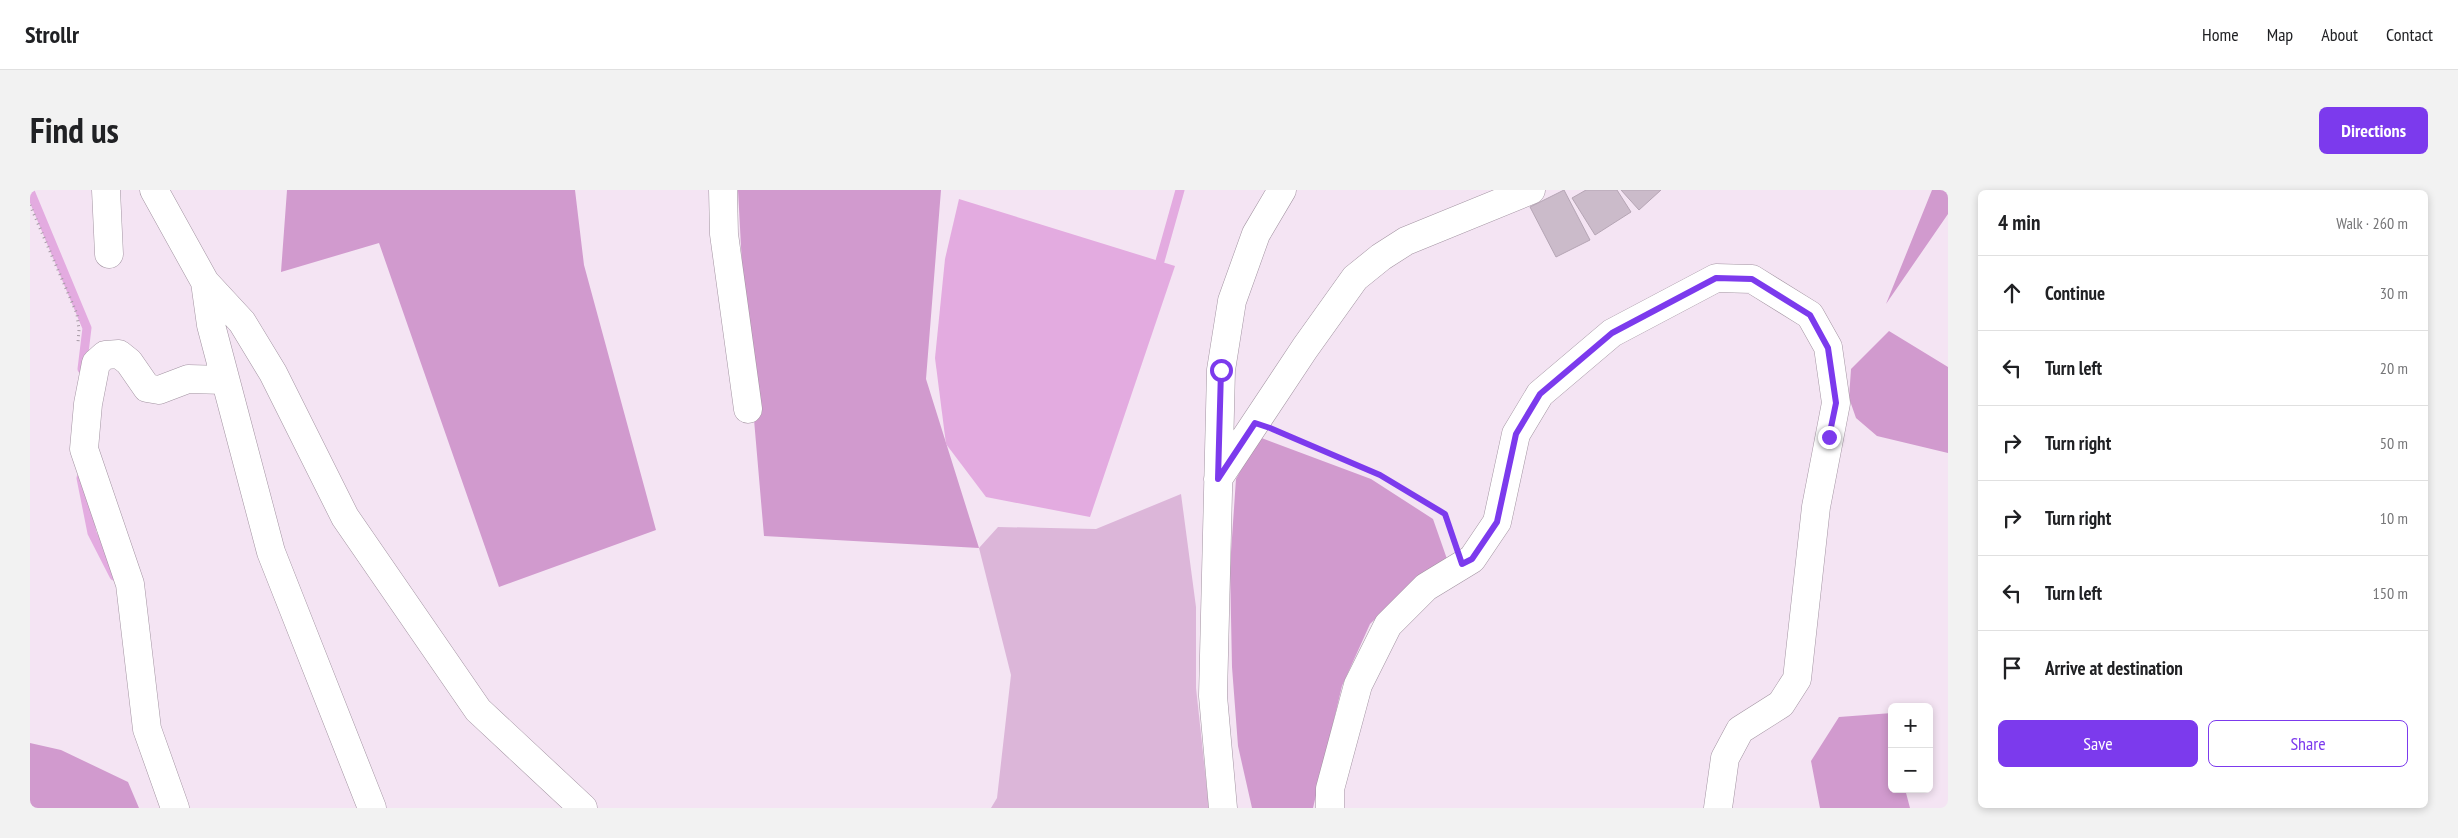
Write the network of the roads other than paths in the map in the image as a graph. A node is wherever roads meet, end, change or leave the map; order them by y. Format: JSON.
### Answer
{"nodes":[{"id":1,"x":106,"y":190,"type":"edge"},
{"id":2,"x":154,"y":190,"type":"edge"},
{"id":3,"x":723,"y":190,"type":"edge"},
{"id":4,"x":1282,"y":190,"type":"edge"},
{"id":5,"x":1531,"y":190,"type":"edge"},
{"id":6,"x":109,"y":254,"type":"dead end"},
{"id":7,"x":205,"y":282,"type":"junction"},
{"id":8,"x":225,"y":380,"type":"junction"},
{"id":9,"x":748,"y":409,"type":"dead end"},
{"id":10,"x":1218,"y":479,"type":"junction"},
{"id":11,"x":175,"y":808,"type":"edge"},
{"id":12,"x":372,"y":808,"type":"edge"},
{"id":13,"x":583,"y":808,"type":"edge"},
{"id":14,"x":1223,"y":808,"type":"edge"},
{"id":15,"x":1330,"y":808,"type":"edge"},
{"id":16,"x":1718,"y":808,"type":"edge"}],
"edges":[{"from":1,"to":6,"type":"street"},
{"from":2,"to":7,"type":"street"},
{"from":3,"to":9,"type":"street"},
{"from":4,"to":10,"type":"street"},
{"from":5,"to":10,"type":"street"},
{"from":7,"to":8,"type":"street"},
{"from":7,"to":13,"type":"street"},
{"from":8,"to":11,"type":"street"},
{"from":8,"to":12,"type":"street"},
{"from":10,"to":14,"type":"street"},
{"from":15,"to":16,"type":"street"}]}
